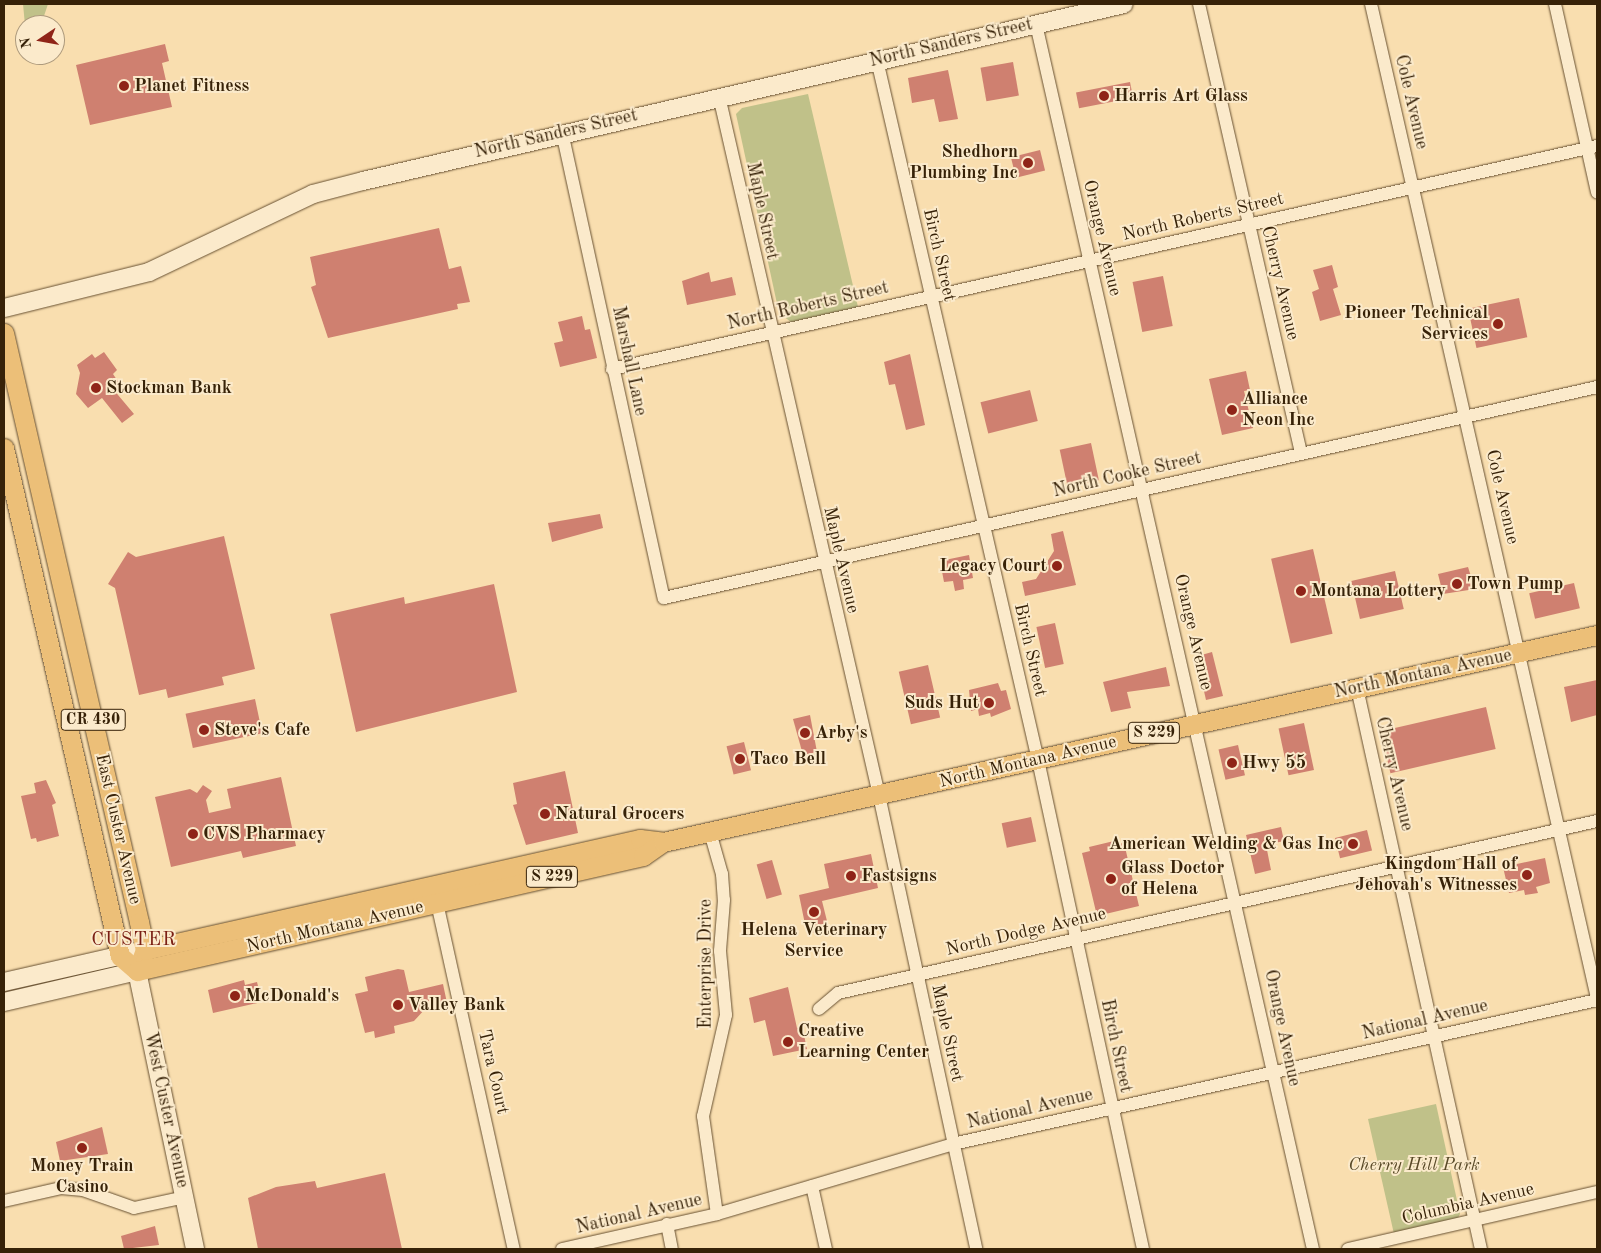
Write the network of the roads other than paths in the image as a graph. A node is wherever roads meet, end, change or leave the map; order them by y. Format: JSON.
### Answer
{"nodes":[{"id":1,"x":1124,"y":4,"type":"edge"},
{"id":2,"x":1199,"y":4,"type":"edge"},
{"id":3,"x":1371,"y":4,"type":"edge"},
{"id":4,"x":1554,"y":4,"type":"edge"},
{"id":5,"x":1036,"y":24,"type":"junction"},
{"id":6,"x":877,"y":60,"type":"junction"},
{"id":7,"x":719,"y":96,"type":"junction"},
{"id":8,"x":562,"y":132,"type":"junction"},
{"id":9,"x":1592,"y":147,"type":"edge"},
{"id":10,"x":1413,"y":188,"type":"junction"},
{"id":11,"x":1597,"y":192,"type":"edge"},
{"id":12,"x":1249,"y":225,"type":"junction"},
{"id":13,"x":1090,"y":261,"type":"junction"},
{"id":14,"x":930,"y":297,"type":"junction"},
{"id":15,"x":4,"y":308,"type":"edge"},
{"id":16,"x":4,"y":333,"type":"edge"},
{"id":17,"x":771,"y":333,"type":"junction"},
{"id":18,"x":612,"y":369,"type":"junction"},
{"id":19,"x":1597,"y":387,"type":"edge"},
{"id":20,"x":1465,"y":417,"type":"junction"},
{"id":21,"x":4,"y":448,"type":"edge"},
{"id":22,"x":1301,"y":454,"type":"junction"},
{"id":23,"x":1142,"y":490,"type":"junction"},
{"id":24,"x":982,"y":526,"type":"junction"},
{"id":25,"x":823,"y":562,"type":"junction"},
{"id":26,"x":664,"y":598,"type":"joint"},
{"id":27,"x":1597,"y":635,"type":"edge"},
{"id":28,"x":1520,"y":652,"type":"junction"},
{"id":29,"x":1357,"y":688,"type":"junction"},
{"id":30,"x":1196,"y":724,"type":"junction"},
{"id":31,"x":1038,"y":760,"type":"junction"},
{"id":32,"x":879,"y":795,"type":"junction"},
{"id":33,"x":1597,"y":821,"type":"edge"},
{"id":34,"x":1559,"y":830,"type":"junction"},
{"id":35,"x":710,"y":832,"type":"junction"},
{"id":36,"x":663,"y":842,"type":"junction"},
{"id":37,"x":1397,"y":866,"type":"junction"},
{"id":38,"x":1237,"y":902,"type":"junction"},
{"id":39,"x":437,"y":903,"type":"junction"},
{"id":40,"x":1075,"y":939,"type":"junction"},
{"id":41,"x":145,"y":950,"type":"junction"},
{"id":42,"x":120,"y":956,"type":"junction"},
{"id":43,"x":137,"y":970,"type":"junction"},
{"id":44,"x":916,"y":975,"type":"junction"},
{"id":45,"x":4,"y":982,"type":"edge"},
{"id":46,"x":1597,"y":999,"type":"edge"},
{"id":47,"x":4,"y":1002,"type":"edge"},
{"id":48,"x":819,"y":1008,"type":"dead end"},
{"id":49,"x":1433,"y":1036,"type":"junction"},
{"id":50,"x":1274,"y":1073,"type":"junction"},
{"id":51,"x":1112,"y":1109,"type":"junction"},
{"id":52,"x":953,"y":1144,"type":"junction"},
{"id":53,"x":812,"y":1186,"type":"junction"},
{"id":54,"x":1597,"y":1192,"type":"edge"},
{"id":55,"x":185,"y":1196,"type":"junction"},
{"id":56,"x":4,"y":1201,"type":"edge"},
{"id":57,"x":717,"y":1214,"type":"junction"},
{"id":58,"x":1475,"y":1220,"type":"junction"},
{"id":59,"x":667,"y":1224,"type":"junction"},
{"id":60,"x":195,"y":1249,"type":"edge"},
{"id":61,"x":514,"y":1249,"type":"edge"},
{"id":62,"x":562,"y":1249,"type":"edge"},
{"id":63,"x":672,"y":1249,"type":"edge"},
{"id":64,"x":826,"y":1249,"type":"edge"},
{"id":65,"x":976,"y":1249,"type":"edge"},
{"id":66,"x":1143,"y":1249,"type":"edge"},
{"id":67,"x":1313,"y":1249,"type":"edge"},
{"id":68,"x":1348,"y":1249,"type":"edge"},
{"id":69,"x":1481,"y":1249,"type":"edge"}],
"edges":[{"from":1,"to":5,"type":"street","name":"North Sanders Street"},
{"from":2,"to":12,"type":"street","name":"Cherry Avenue"},
{"from":3,"to":10,"type":"street","name":"Cole Avenue"},
{"from":4,"to":9,"type":"street"},
{"from":5,"to":6,"type":"street","name":"North Sanders Street"},
{"from":5,"to":13,"type":"street","name":"Orange Avenue"},
{"from":6,"to":7,"type":"street","name":"North Sanders Street"},
{"from":6,"to":14,"type":"street","name":"Birch Street"},
{"from":7,"to":8,"type":"street","name":"North Sanders Street"},
{"from":7,"to":17,"type":"street","name":"Maple Street"},
{"from":8,"to":15,"type":"street","name":"North Sanders Street"},
{"from":8,"to":18,"type":"street","name":"Marshall Lane"},
{"from":9,"to":10,"type":"street","name":"North Roberts Street"},
{"from":9,"to":11,"type":"street"},
{"from":10,"to":12,"type":"street","name":"North Roberts Street"},
{"from":10,"to":20,"type":"street","name":"Cole Avenue"},
{"from":12,"to":13,"type":"street","name":"North Roberts Street"},
{"from":12,"to":22,"type":"street","name":"Cherry Avenue"},
{"from":13,"to":14,"type":"street","name":"North Roberts Street"},
{"from":13,"to":23,"type":"street","name":"Orange Avenue"},
{"from":14,"to":17,"type":"street","name":"North Roberts Street"},
{"from":14,"to":24,"type":"street","name":"Birch Street"},
{"from":16,"to":41,"type":"main road","name":"East Custer Avenue","number":"CR 430"},
{"from":17,"to":18,"type":"street","name":"North Roberts Street"},
{"from":17,"to":25,"type":"street","name":"Maple Avenue"},
{"from":18,"to":26,"type":"street","name":"Marshall Lane"},
{"from":19,"to":20,"type":"street","name":"North Cooke Street"},
{"from":20,"to":22,"type":"street","name":"North Cooke Street"},
{"from":20,"to":28,"type":"street","name":"Cole Avenue"},
{"from":21,"to":42,"type":"main road","name":"East Custer Avenue","number":"CR 430"},
{"from":22,"to":23,"type":"street","name":"North Cooke Street"},
{"from":23,"to":24,"type":"street","name":"North Cooke Street"},
{"from":23,"to":30,"type":"street","name":"Orange Avenue"},
{"from":24,"to":25,"type":"street","name":"North Cooke Street"},
{"from":24,"to":31,"type":"street","name":"Birch Street"},
{"from":25,"to":26,"type":"street","name":"North Cooke Street"},
{"from":25,"to":32,"type":"street","name":"Maple Avenue"},
{"from":27,"to":28,"type":"main road","name":"North Montana Avenue","number":"S 229"},
{"from":28,"to":29,"type":"main road","name":"North Montana Avenue","number":"S 229"},
{"from":28,"to":34,"type":"street","name":"Cole Avenue"},
{"from":29,"to":30,"type":"main road","name":"North Montana Avenue","number":"S 229"},
{"from":29,"to":37,"type":"street","name":"Cherry Avenue"},
{"from":30,"to":31,"type":"main road","name":"North Montana Avenue","number":"S 229"},
{"from":30,"to":38,"type":"street","name":"Orange Avenue"},
{"from":31,"to":32,"type":"main road","name":"North Montana Avenue","number":"S 229"},
{"from":31,"to":40,"type":"street","name":"Birch Street"},
{"from":32,"to":35,"type":"main road","name":"North Montana Avenue","number":"S 229"},
{"from":32,"to":44,"type":"street","name":"Maple Street"},
{"from":33,"to":34,"type":"street","name":"North Dodge Avenue"},
{"from":34,"to":37,"type":"street","name":"North Dodge Avenue"},
{"from":34,"to":46,"type":"street","name":"Cole Avenue"},
{"from":35,"to":36,"type":"main road","name":"North Montana Avenue","number":"S 229"},
{"from":35,"to":57,"type":"street","name":"Enterprise Drive"},
{"from":36,"to":39,"type":"main road","name":"North Montana Avenue","number":"S 229"},
{"from":36,"to":41,"type":"main road","name":"North Montana Avenue","number":"S 229"},
{"from":37,"to":38,"type":"street","name":"North Dodge Avenue"},
{"from":37,"to":49,"type":"street","name":"Cherry Avenue"},
{"from":38,"to":40,"type":"street","name":"North Dodge Avenue"},
{"from":38,"to":50,"type":"street","name":"Orange Avenue"},
{"from":39,"to":43,"type":"main road","name":"North Montana Avenue","number":"S 229"},
{"from":39,"to":61,"type":"street","name":"Tara Court"},
{"from":40,"to":44,"type":"street","name":"North Dodge Avenue"},
{"from":40,"to":51,"type":"street","name":"Birch Street"},
{"from":41,"to":42,"type":"street","name":"North Montana Avenue","number":"S 229"},
{"from":41,"to":43,"type":"main road"},
{"from":42,"to":43,"type":"main road"},
{"from":42,"to":45,"type":"street","name":"North Montana Avenue","number":"S 229"},
{"from":43,"to":47,"type":"street","name":"North Montana Avenue","number":"S 229"},
{"from":43,"to":55,"type":"street","name":"West Custer Avenue"},
{"from":44,"to":48,"type":"street","name":"North Dodge Avenue"},
{"from":44,"to":52,"type":"street","name":"Maple Street"},
{"from":46,"to":49,"type":"street","name":"National Avenue"},
{"from":49,"to":50,"type":"street","name":"National Avenue"},
{"from":49,"to":58,"type":"street","name":"Cherry Avenue"},
{"from":50,"to":51,"type":"street","name":"National Avenue"},
{"from":50,"to":67,"type":"street","name":"Orange Avenue"},
{"from":51,"to":52,"type":"street","name":"National Avenue"},
{"from":51,"to":66,"type":"street","name":"Birch Street"},
{"from":52,"to":53,"type":"street","name":"National Avenue"},
{"from":52,"to":65,"type":"street","name":"Maple Street"},
{"from":53,"to":57,"type":"street","name":"National Avenue"},
{"from":53,"to":64,"type":"street"},
{"from":54,"to":58,"type":"street","name":"Columbia Avenue"},
{"from":55,"to":56,"type":"street"},
{"from":55,"to":60,"type":"street","name":"West Custer Avenue"},
{"from":57,"to":59,"type":"street","name":"National Avenue"},
{"from":58,"to":68,"type":"street","name":"Columbia Avenue"},
{"from":58,"to":69,"type":"street","name":"Cherry Avenue"},
{"from":59,"to":62,"type":"street","name":"National Avenue"},
{"from":59,"to":63,"type":"street"}]}
